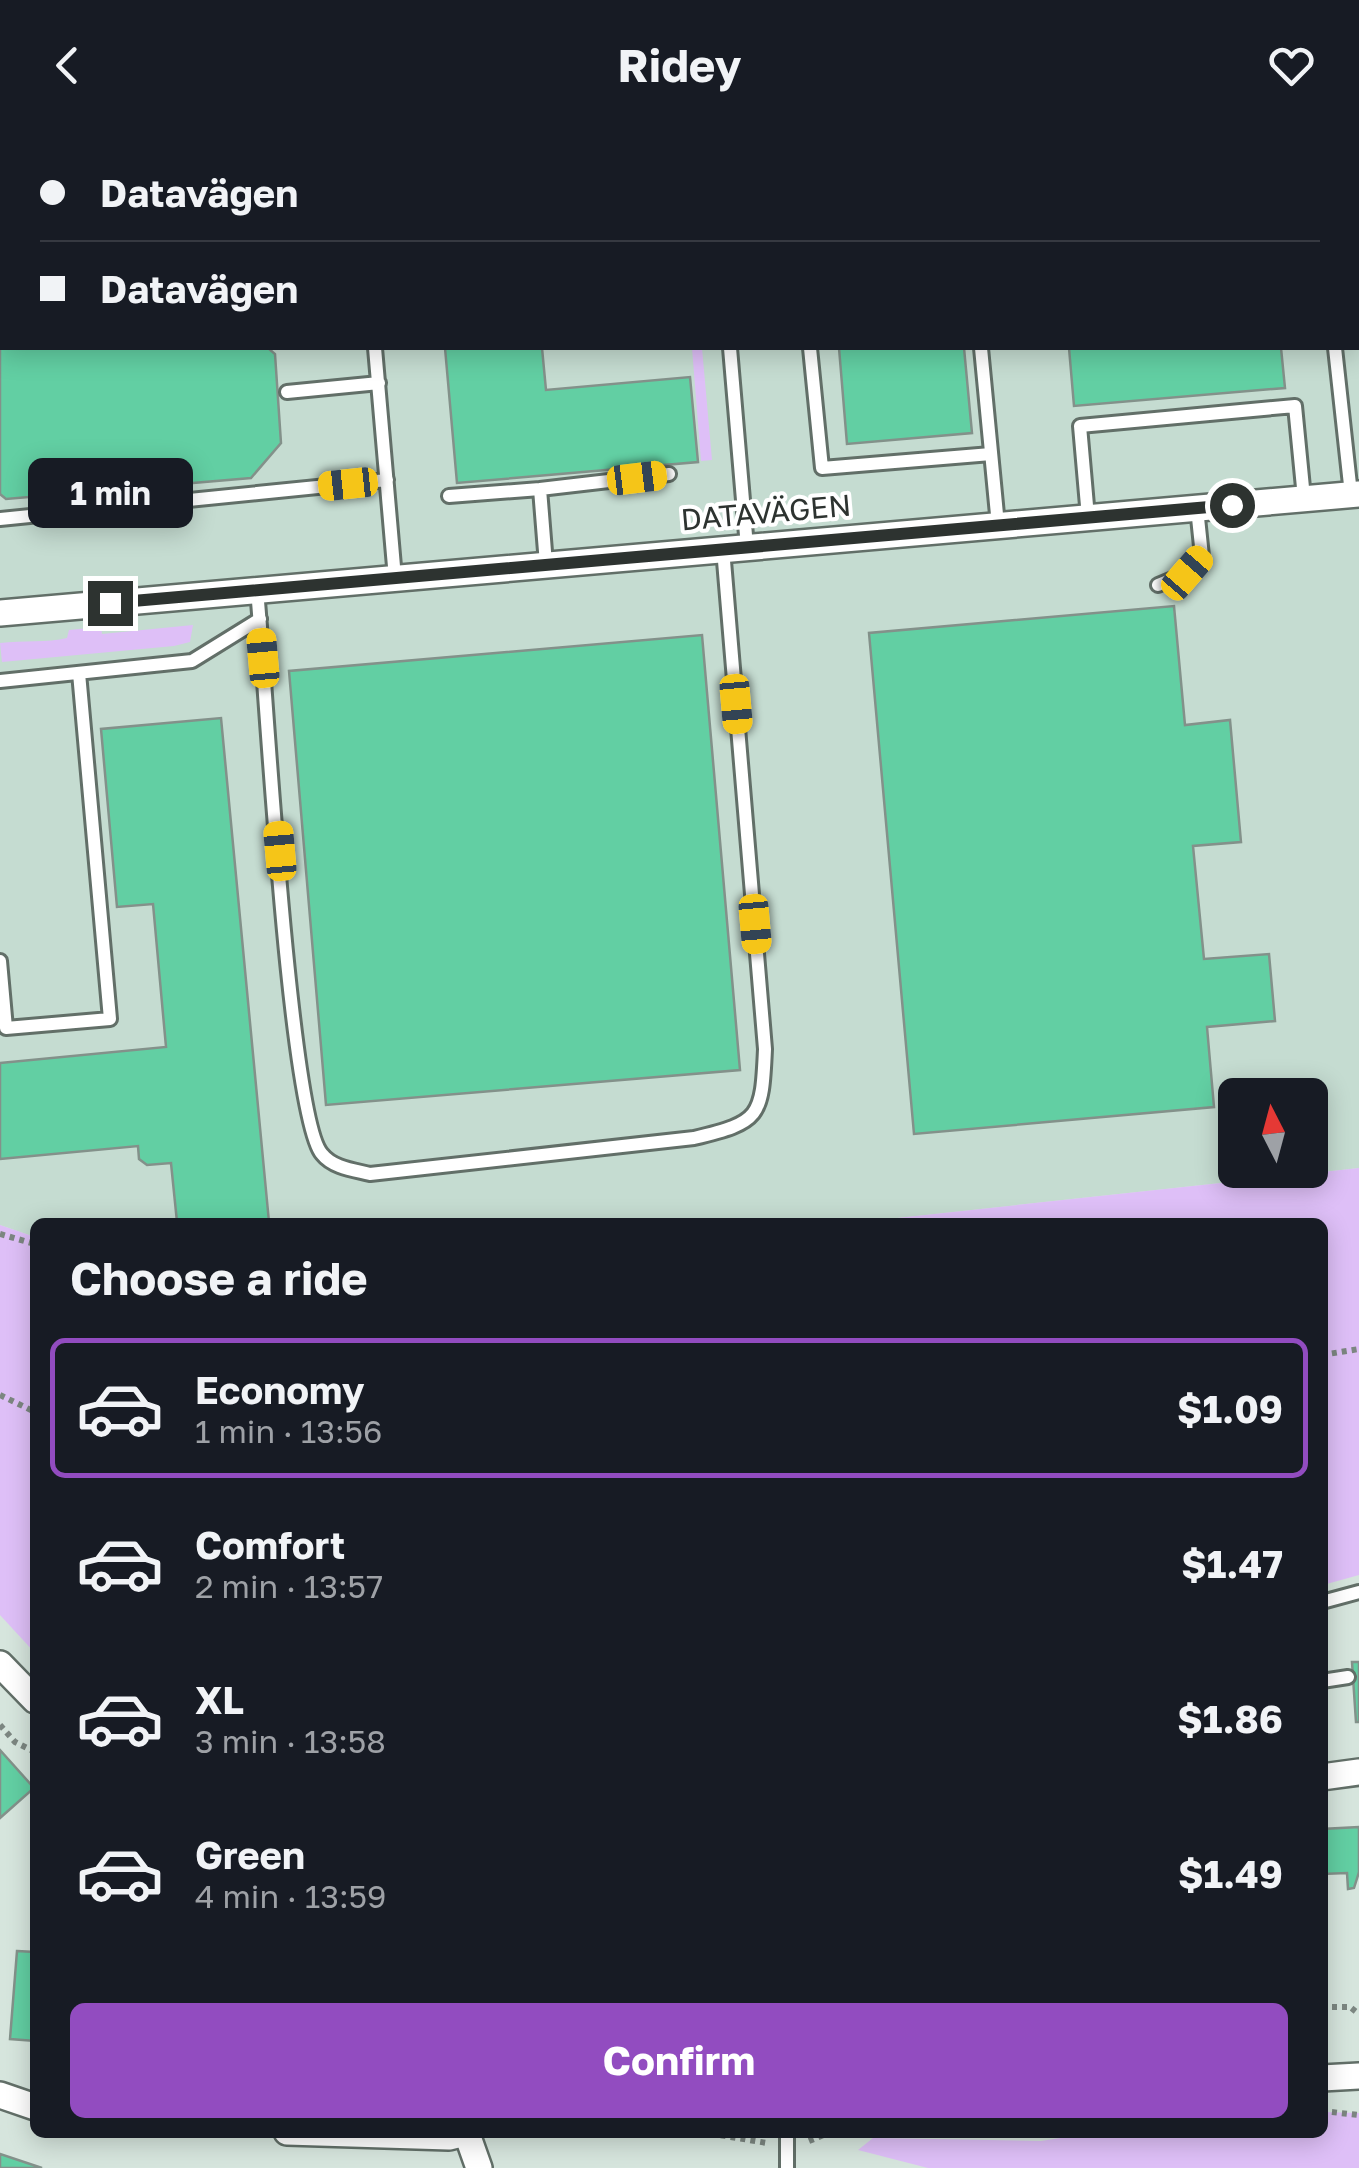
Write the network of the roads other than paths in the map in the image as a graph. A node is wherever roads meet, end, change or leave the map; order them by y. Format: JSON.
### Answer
{"nodes":[{"id":1,"x":375,"y":350,"type":"edge"},
{"id":2,"x":730,"y":350,"type":"edge"},
{"id":3,"x":810,"y":350,"type":"edge"},
{"id":4,"x":981,"y":350,"type":"edge"},
{"id":5,"x":1335,"y":350,"type":"edge"},
{"id":6,"x":379,"y":383,"type":"junction"},
{"id":7,"x":287,"y":392,"type":"dead end"},
{"id":8,"x":991,"y":454,"type":"junction"},
{"id":9,"x":670,"y":474,"type":"dead end"},
{"id":10,"x":387,"y":480,"type":"junction"},
{"id":11,"x":540,"y":489,"type":"junction"},
{"id":12,"x":1355,"y":494,"type":"edge"},
{"id":13,"x":449,"y":496,"type":"dead end"},
{"id":14,"x":1304,"y":498,"type":"junction"},
{"id":15,"x":1196,"y":508,"type":"junction"},
{"id":16,"x":1088,"y":517,"type":"junction"},
{"id":17,"x":0,"y":518,"type":"edge"},
{"id":18,"x":998,"y":525,"type":"junction"},
{"id":19,"x":735,"y":548,"type":"junction"},
{"id":20,"x":546,"y":564,"type":"junction"},
{"id":21,"x":396,"y":578,"type":"junction"},
{"id":22,"x":1158,"y":585,"type":"dead end"},
{"id":23,"x":257,"y":590,"type":"junction"},
{"id":24,"x":0,"y":613,"type":"edge"},
{"id":25,"x":260,"y":619,"type":"junction"},
{"id":26,"x":79,"y":673,"type":"junction"},
{"id":27,"x":0,"y":681,"type":"edge"},
{"id":28,"x":0,"y":961,"type":"edge"},
{"id":29,"x":1359,"y":1592,"type":"edge"},
{"id":30,"x":1328,"y":1600,"type":"edge"},
{"id":31,"x":0,"y":1664,"type":"edge"},
{"id":32,"x":1348,"y":1677,"type":"dead end"},
{"id":33,"x":1328,"y":1680,"type":"edge"},
{"id":34,"x":30,"y":1695,"type":"edge"},
{"id":35,"x":1359,"y":1772,"type":"edge"},
{"id":36,"x":1328,"y":1776,"type":"edge"},
{"id":37,"x":1359,"y":2076,"type":"edge"},
{"id":38,"x":1328,"y":2078,"type":"edge"},
{"id":39,"x":0,"y":2095,"type":"edge"},
{"id":40,"x":30,"y":2104,"type":"edge"},
{"id":41,"x":470,"y":2138,"type":"edge"},
{"id":42,"x":787,"y":2138,"type":"edge"},
{"id":43,"x":480,"y":2168,"type":"edge"},
{"id":44,"x":787,"y":2168,"type":"edge"}],
"edges":[{"from":1,"to":6,"type":"lane"},
{"from":2,"to":19,"type":"lane"},
{"from":3,"to":8,"type":"lane"},
{"from":4,"to":8,"type":"lane"},
{"from":5,"to":12,"type":"lane"},
{"from":6,"to":7,"type":"lane"},
{"from":6,"to":10,"type":"lane"},
{"from":8,"to":18,"type":"lane"},
{"from":9,"to":11,"type":"lane"},
{"from":10,"to":17,"type":"lane"},
{"from":10,"to":21,"type":"lane"},
{"from":11,"to":13,"type":"lane"},
{"from":11,"to":20,"type":"lane"},
{"from":12,"to":14,"type":"street","name":"DATAVÄGEN"},
{"from":14,"to":15,"type":"street","name":"DATAVÄGEN"},
{"from":14,"to":16,"type":"lane"},
{"from":15,"to":16,"type":"street","name":"DATAVÄGEN"},
{"from":15,"to":22,"type":"lane"},
{"from":16,"to":18,"type":"street","name":"DATAVÄGEN"},
{"from":18,"to":19,"type":"street","name":"DATAVÄGEN"},
{"from":19,"to":20,"type":"street","name":"DATAVÄGEN"},
{"from":19,"to":25,"type":"lane"},
{"from":20,"to":21,"type":"street","name":"DATAVÄGEN"},
{"from":21,"to":23,"type":"street","name":"DATAVÄGEN"},
{"from":23,"to":24,"type":"street","name":"DATAVÄGEN"},
{"from":23,"to":25,"type":"lane"},
{"from":25,"to":26,"type":"lane"},
{"from":26,"to":27,"type":"lane"},
{"from":26,"to":28,"type":"lane"},
{"from":29,"to":30,"type":"lane"},
{"from":31,"to":34,"type":"street"},
{"from":32,"to":33,"type":"lane"},
{"from":35,"to":36,"type":"street"},
{"from":37,"to":38,"type":"street"},
{"from":39,"to":40,"type":"street"},
{"from":41,"to":43,"type":"street"},
{"from":42,"to":44,"type":"lane"}]}
